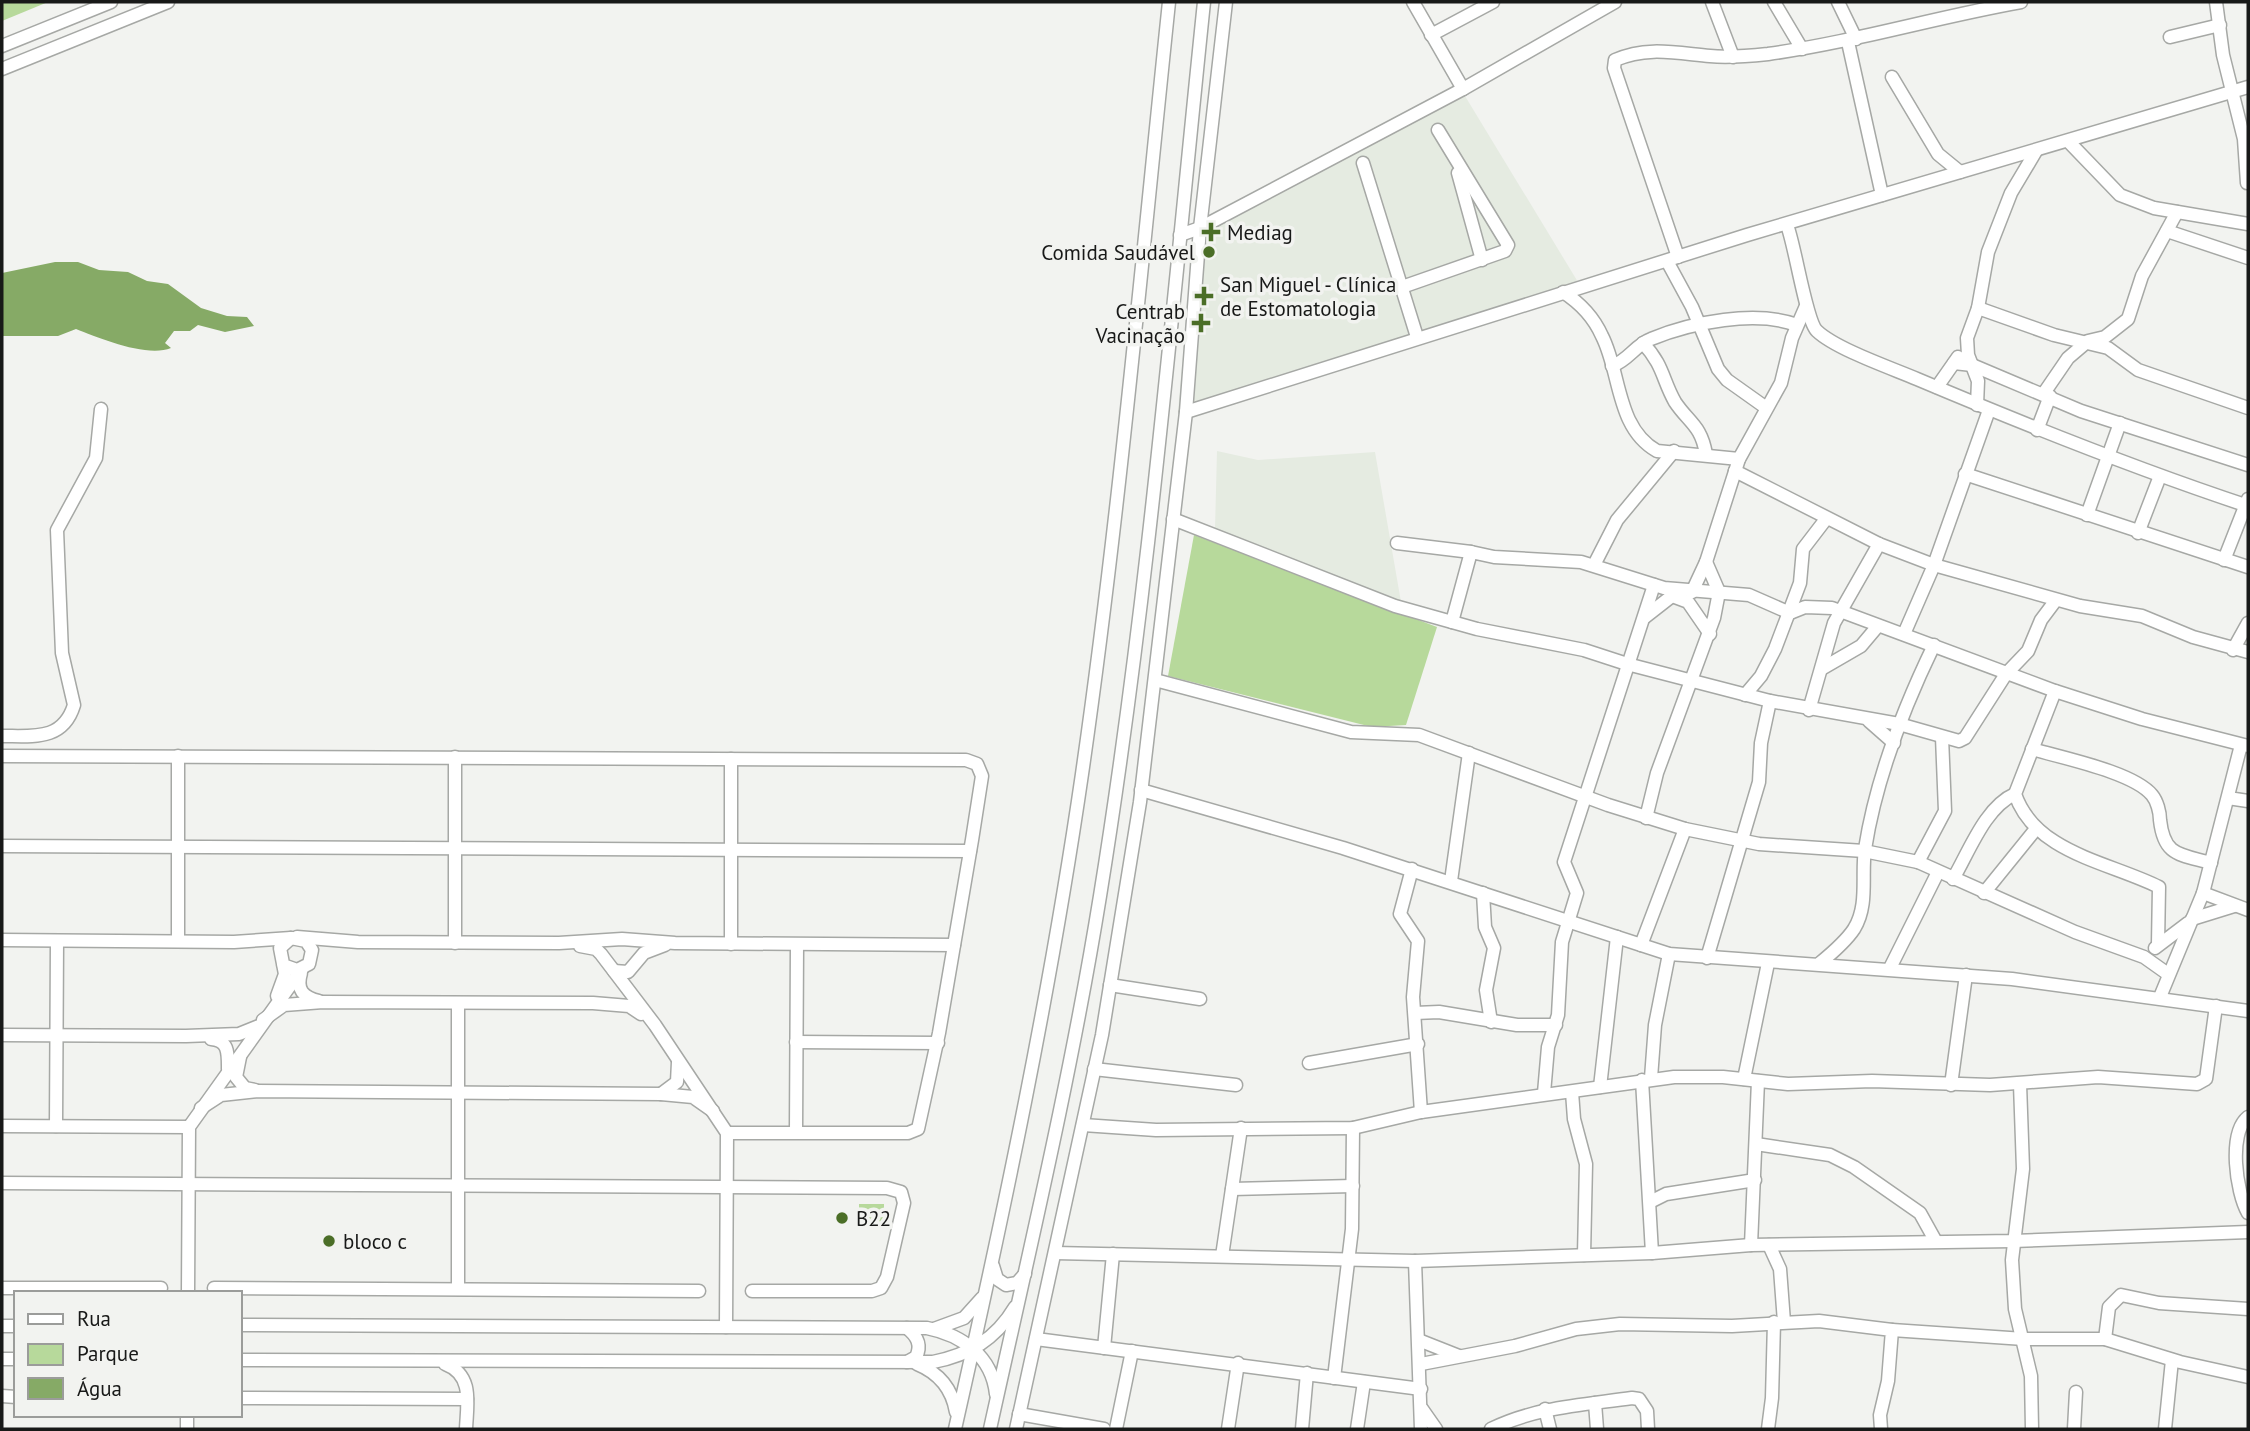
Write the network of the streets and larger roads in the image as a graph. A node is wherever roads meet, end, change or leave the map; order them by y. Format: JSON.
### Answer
{"nodes":[{"id":1,"x":111,"y":2,"type":"edge"},
{"id":2,"x":168,"y":2,"type":"edge"},
{"id":3,"x":1169,"y":2,"type":"edge"},
{"id":4,"x":1204,"y":2,"type":"edge"},
{"id":5,"x":1226,"y":2,"type":"edge"},
{"id":6,"x":1413,"y":2,"type":"edge"},
{"id":7,"x":1493,"y":2,"type":"edge"},
{"id":8,"x":1615,"y":2,"type":"edge"},
{"id":9,"x":1712,"y":2,"type":"edge"},
{"id":10,"x":1774,"y":2,"type":"edge"},
{"id":11,"x":1838,"y":2,"type":"edge"},
{"id":12,"x":2021,"y":2,"type":"edge"},
{"id":13,"x":2216,"y":2,"type":"edge"},
{"id":14,"x":2002,"y":3,"type":"edge"},
{"id":15,"x":2220,"y":25,"type":"junction"},
{"id":16,"x":1431,"y":35,"type":"junction"},
{"id":17,"x":2170,"y":37,"type":"dead end"},
{"id":18,"x":1852,"y":40,"type":"junction"},
{"id":19,"x":2,"y":46,"type":"edge"},
{"id":20,"x":1802,"y":49,"type":"junction"},
{"id":21,"x":1733,"y":57,"type":"junction"},
{"id":22,"x":2,"y":69,"type":"edge"},
{"id":23,"x":1892,"y":77,"type":"dead end"},
{"id":24,"x":2248,"y":87,"type":"edge"},
{"id":25,"x":1463,"y":89,"type":"junction"},
{"id":26,"x":2232,"y":92,"type":"junction"},
{"id":27,"x":1438,"y":130,"type":"dead end"},
{"id":28,"x":2068,"y":141,"type":"junction"},
{"id":29,"x":2036,"y":151,"type":"junction"},
{"id":30,"x":1454,"y":157,"type":"junction"},
{"id":31,"x":2005,"y":159,"type":"junction"},
{"id":32,"x":1363,"y":163,"type":"dead end"},
{"id":33,"x":1961,"y":172,"type":"junction"},
{"id":34,"x":2021,"y":173,"type":"junction"},
{"id":35,"x":2247,"y":183,"type":"edge"},
{"id":36,"x":1882,"y":195,"type":"junction"},
{"id":37,"x":2178,"y":212,"type":"junction"},
{"id":38,"x":2248,"y":224,"type":"edge"},
{"id":39,"x":1787,"y":225,"type":"junction"},
{"id":40,"x":1200,"y":228,"type":"junction"},
{"id":41,"x":2167,"y":232,"type":"junction"},
{"id":42,"x":1180,"y":235,"type":"junction"},
{"id":43,"x":2248,"y":258,"type":"edge"},
{"id":44,"x":1672,"y":259,"type":"junction"},
{"id":45,"x":1482,"y":260,"type":"junction"},
{"id":46,"x":1402,"y":287,"type":"junction"},
{"id":47,"x":1563,"y":292,"type":"junction"},
{"id":48,"x":1806,"y":306,"type":"junction"},
{"id":49,"x":1978,"y":308,"type":"junction"},
{"id":50,"x":1797,"y":325,"type":"junction"},
{"id":51,"x":1700,"y":326,"type":"junction"},
{"id":52,"x":1417,"y":337,"type":"junction"},
{"id":53,"x":2088,"y":341,"type":"junction"},
{"id":54,"x":1643,"y":343,"type":"junction"},
{"id":55,"x":1967,"y":346,"type":"junction"},
{"id":56,"x":1954,"y":363,"type":"junction"},
{"id":57,"x":1972,"y":365,"type":"junction"},
{"id":58,"x":1612,"y":366,"type":"junction"},
{"id":59,"x":1978,"y":381,"type":"junction"},
{"id":60,"x":1937,"y":387,"type":"junction"},
{"id":61,"x":2047,"y":395,"type":"junction"},
{"id":62,"x":1959,"y":396,"type":"junction"},
{"id":63,"x":1765,"y":407,"type":"junction"},
{"id":64,"x":1983,"y":407,"type":"junction"},
{"id":65,"x":2248,"y":408,"type":"edge"},
{"id":66,"x":101,"y":410,"type":"dead end"},
{"id":67,"x":1186,"y":412,"type":"junction"},
{"id":68,"x":2120,"y":423,"type":"junction"},
{"id":69,"x":2037,"y":430,"type":"junction"},
{"id":70,"x":1674,"y":451,"type":"junction"},
{"id":71,"x":1706,"y":453,"type":"junction"},
{"id":72,"x":2108,"y":456,"type":"junction"},
{"id":73,"x":1737,"y":465,"type":"junction"},
{"id":74,"x":2248,"y":465,"type":"edge"},
{"id":75,"x":1965,"y":474,"type":"junction"},
{"id":76,"x":2160,"y":475,"type":"junction"},
{"id":77,"x":2247,"y":503,"type":"edge"},
{"id":78,"x":2087,"y":515,"type":"junction"},
{"id":79,"x":1173,"y":519,"type":"junction"},
{"id":80,"x":1826,"y":519,"type":"junction"},
{"id":81,"x":2138,"y":533,"type":"junction"},
{"id":82,"x":1397,"y":543,"type":"dead end"},
{"id":83,"x":1879,"y":544,"type":"junction"},
{"id":84,"x":1471,"y":552,"type":"junction"},
{"id":85,"x":2224,"y":560,"type":"junction"},
{"id":86,"x":1706,"y":562,"type":"junction"},
{"id":87,"x":1594,"y":565,"type":"junction"},
{"id":88,"x":1934,"y":565,"type":"junction"},
{"id":89,"x":2248,"y":567,"type":"edge"},
{"id":90,"x":1654,"y":585,"type":"junction"},
{"id":91,"x":1692,"y":592,"type":"junction"},
{"id":92,"x":1719,"y":592,"type":"junction"},
{"id":93,"x":1675,"y":593,"type":"junction"},
{"id":94,"x":2056,"y":600,"type":"junction"},
{"id":95,"x":1841,"y":611,"type":"junction"},
{"id":96,"x":1790,"y":613,"type":"junction"},
{"id":97,"x":1644,"y":618,"type":"junction"},
{"id":98,"x":1452,"y":622,"type":"junction"},
{"id":99,"x":2248,"y":623,"type":"edge"},
{"id":100,"x":1877,"y":627,"type":"junction"},
{"id":101,"x":1710,"y":634,"type":"junction"},
{"id":102,"x":1904,"y":634,"type":"junction"},
{"id":103,"x":1934,"y":645,"type":"junction"},
{"id":104,"x":2233,"y":650,"type":"junction"},
{"id":105,"x":2248,"y":652,"type":"edge"},
{"id":106,"x":1699,"y":663,"type":"junction"},
{"id":107,"x":1627,"y":664,"type":"junction"},
{"id":108,"x":1823,"y":668,"type":"junction"},
{"id":109,"x":2006,"y":674,"type":"junction"},
{"id":110,"x":1676,"y":677,"type":"junction"},
{"id":111,"x":1155,"y":680,"type":"junction"},
{"id":112,"x":1693,"y":681,"type":"junction"},
{"id":113,"x":2055,"y":691,"type":"junction"},
{"id":114,"x":1745,"y":695,"type":"junction"},
{"id":115,"x":1770,"y":701,"type":"junction"},
{"id":116,"x":1809,"y":710,"type":"junction"},
{"id":117,"x":1870,"y":721,"type":"junction"},
{"id":118,"x":1899,"y":724,"type":"junction"},
{"id":119,"x":2,"y":736,"type":"edge"},
{"id":120,"x":1942,"y":737,"type":"junction"},
{"id":121,"x":1894,"y":743,"type":"junction"},
{"id":122,"x":2244,"y":745,"type":"edge"},
{"id":123,"x":2032,"y":749,"type":"junction"},
{"id":124,"x":1468,"y":753,"type":"junction"},
{"id":125,"x":2,"y":755,"type":"edge"},
{"id":126,"x":178,"y":756,"type":"junction"},
{"id":127,"x":455,"y":757,"type":"junction"},
{"id":128,"x":732,"y":759,"type":"junction"},
{"id":129,"x":1141,"y":790,"type":"junction"},
{"id":130,"x":2015,"y":794,"type":"junction"},
{"id":131,"x":1584,"y":796,"type":"junction"},
{"id":132,"x":2228,"y":798,"type":"junction"},
{"id":133,"x":2248,"y":801,"type":"edge"},
{"id":134,"x":1646,"y":818,"type":"junction"},
{"id":135,"x":1685,"y":829,"type":"junction"},
{"id":136,"x":2035,"y":830,"type":"junction"},
{"id":137,"x":1743,"y":841,"type":"junction"},
{"id":138,"x":2,"y":846,"type":"edge"},
{"id":139,"x":178,"y":846,"type":"junction"},
{"id":140,"x":454,"y":847,"type":"junction"},
{"id":141,"x":731,"y":849,"type":"junction"},
{"id":142,"x":970,"y":851,"type":"junction"},
{"id":143,"x":1864,"y":851,"type":"junction"},
{"id":144,"x":1918,"y":862,"type":"junction"},
{"id":145,"x":2211,"y":863,"type":"junction"},
{"id":146,"x":1412,"y":869,"type":"junction"},
{"id":147,"x":1938,"y":872,"type":"junction"},
{"id":148,"x":1954,"y":879,"type":"junction"},
{"id":149,"x":1451,"y":881,"type":"junction"},
{"id":150,"x":1483,"y":893,"type":"junction"},
{"id":151,"x":1984,"y":893,"type":"junction"},
{"id":152,"x":2203,"y":893,"type":"junction"},
{"id":153,"x":2235,"y":906,"type":"junction"},
{"id":154,"x":2248,"y":910,"type":"edge"},
{"id":155,"x":1567,"y":918,"type":"junction"},
{"id":156,"x":2190,"y":921,"type":"junction"},
{"id":157,"x":294,"y":937,"type":"junction"},
{"id":158,"x":1617,"y":937,"type":"junction"},
{"id":159,"x":2,"y":940,"type":"edge"},
{"id":160,"x":622,"y":940,"type":"junction"},
{"id":161,"x":57,"y":941,"type":"junction"},
{"id":162,"x":178,"y":941,"type":"junction"},
{"id":163,"x":234,"y":942,"type":"junction"},
{"id":164,"x":358,"y":942,"type":"junction"},
{"id":165,"x":455,"y":943,"type":"junction"},
{"id":166,"x":559,"y":943,"type":"junction"},
{"id":167,"x":675,"y":943,"type":"junction"},
{"id":168,"x":731,"y":944,"type":"junction"},
{"id":169,"x":2158,"y":944,"type":"junction"},
{"id":170,"x":797,"y":945,"type":"junction"},
{"id":171,"x":954,"y":945,"type":"junction"},
{"id":172,"x":1641,"y":945,"type":"junction"},
{"id":173,"x":1669,"y":954,"type":"junction"},
{"id":174,"x":2144,"y":957,"type":"junction"},
{"id":175,"x":1707,"y":958,"type":"junction"},
{"id":176,"x":281,"y":962,"type":"junction"},
{"id":177,"x":1768,"y":963,"type":"junction"},
{"id":178,"x":1820,"y":963,"type":"junction"},
{"id":179,"x":306,"y":964,"type":"junction"},
{"id":180,"x":636,"y":964,"type":"junction"},
{"id":181,"x":610,"y":966,"type":"junction"},
{"id":182,"x":1890,"y":968,"type":"junction"},
{"id":183,"x":2168,"y":974,"type":"junction"},
{"id":184,"x":1966,"y":975,"type":"junction"},
{"id":185,"x":1110,"y":985,"type":"junction"},
{"id":186,"x":2160,"y":998,"type":"junction"},
{"id":187,"x":1200,"y":999,"type":"dead end"},
{"id":188,"x":323,"y":1002,"type":"junction"},
{"id":189,"x":458,"y":1003,"type":"junction"},
{"id":190,"x":593,"y":1003,"type":"junction"},
{"id":191,"x":2216,"y":1006,"type":"junction"},
{"id":192,"x":2248,"y":1012,"type":"edge"},
{"id":193,"x":1415,"y":1013,"type":"junction"},
{"id":194,"x":1491,"y":1022,"type":"junction"},
{"id":195,"x":261,"y":1023,"type":"junction"},
{"id":196,"x":655,"y":1025,"type":"junction"},
{"id":197,"x":1556,"y":1025,"type":"junction"},
{"id":198,"x":2,"y":1035,"type":"edge"},
{"id":199,"x":56,"y":1035,"type":"junction"},
{"id":200,"x":186,"y":1036,"type":"junction"},
{"id":201,"x":796,"y":1042,"type":"junction"},
{"id":202,"x":938,"y":1042,"type":"junction"},
{"id":203,"x":1418,"y":1044,"type":"junction"},
{"id":204,"x":242,"y":1051,"type":"junction"},
{"id":205,"x":677,"y":1059,"type":"junction"},
{"id":206,"x":1309,"y":1063,"type":"dead end"},
{"id":207,"x":228,"y":1069,"type":"junction"},
{"id":208,"x":1094,"y":1069,"type":"junction"},
{"id":209,"x":1646,"y":1079,"type":"junction"},
{"id":210,"x":1744,"y":1079,"type":"junction"},
{"id":211,"x":1758,"y":1081,"type":"junction"},
{"id":212,"x":1236,"y":1084,"type":"dead end"},
{"id":213,"x":2020,"y":1084,"type":"junction"},
{"id":214,"x":1951,"y":1085,"type":"junction"},
{"id":215,"x":1600,"y":1087,"type":"junction"},
{"id":216,"x":258,"y":1091,"type":"junction"},
{"id":217,"x":457,"y":1092,"type":"junction"},
{"id":218,"x":1572,"y":1092,"type":"junction"},
{"id":219,"x":1544,"y":1093,"type":"junction"},
{"id":220,"x":661,"y":1094,"type":"junction"},
{"id":221,"x":201,"y":1108,"type":"junction"},
{"id":222,"x":713,"y":1111,"type":"junction"},
{"id":223,"x":1422,"y":1112,"type":"junction"},
{"id":224,"x":2248,"y":1117,"type":"edge"},
{"id":225,"x":1083,"y":1125,"type":"junction"},
{"id":226,"x":2,"y":1126,"type":"edge"},
{"id":227,"x":56,"y":1126,"type":"junction"},
{"id":228,"x":189,"y":1127,"type":"junction"},
{"id":229,"x":1241,"y":1128,"type":"junction"},
{"id":230,"x":1353,"y":1128,"type":"junction"},
{"id":231,"x":796,"y":1132,"type":"junction"},
{"id":232,"x":727,"y":1133,"type":"junction"},
{"id":233,"x":1756,"y":1144,"type":"junction"},
{"id":234,"x":1755,"y":1180,"type":"junction"},
{"id":235,"x":2,"y":1183,"type":"edge"},
{"id":236,"x":188,"y":1184,"type":"junction"},
{"id":237,"x":457,"y":1185,"type":"junction"},
{"id":238,"x":726,"y":1186,"type":"junction"},
{"id":239,"x":1353,"y":1186,"type":"junction"},
{"id":240,"x":1232,"y":1189,"type":"junction"},
{"id":241,"x":1650,"y":1202,"type":"junction"},
{"id":242,"x":2248,"y":1213,"type":"edge"},
{"id":243,"x":2248,"y":1232,"type":"edge"},
{"id":244,"x":1936,"y":1240,"type":"junction"},
{"id":245,"x":2013,"y":1241,"type":"junction"},
{"id":246,"x":1751,"y":1245,"type":"junction"},
{"id":247,"x":1769,"y":1245,"type":"junction"},
{"id":248,"x":1055,"y":1253,"type":"junction"},
{"id":249,"x":1652,"y":1253,"type":"junction"},
{"id":250,"x":1112,"y":1254,"type":"junction"},
{"id":251,"x":1584,"y":1255,"type":"junction"},
{"id":252,"x":1222,"y":1256,"type":"junction"},
{"id":253,"x":1348,"y":1259,"type":"junction"},
{"id":254,"x":1415,"y":1261,"type":"junction"},
{"id":255,"x":993,"y":1263,"type":"junction"},
{"id":256,"x":1027,"y":1270,"type":"junction"},
{"id":257,"x":988,"y":1285,"type":"junction"},
{"id":258,"x":2,"y":1288,"type":"edge"},
{"id":259,"x":214,"y":1288,"type":"dead end"},
{"id":260,"x":162,"y":1289,"type":"dead end"},
{"id":261,"x":458,"y":1289,"type":"junction"},
{"id":262,"x":188,"y":1291,"type":"edge"},
{"id":263,"x":699,"y":1291,"type":"dead end"},
{"id":264,"x":752,"y":1291,"type":"dead end"},
{"id":265,"x":2248,"y":1309,"type":"edge"},
{"id":266,"x":1779,"y":1322,"type":"junction"},
{"id":267,"x":242,"y":1325,"type":"edge"},
{"id":268,"x":726,"y":1327,"type":"junction"},
{"id":269,"x":907,"y":1328,"type":"junction"},
{"id":270,"x":926,"y":1328,"type":"junction"},
{"id":271,"x":1892,"y":1329,"type":"junction"},
{"id":272,"x":1036,"y":1339,"type":"junction"},
{"id":273,"x":2024,"y":1339,"type":"junction"},
{"id":274,"x":2105,"y":1339,"type":"junction"},
{"id":275,"x":1420,"y":1341,"type":"junction"},
{"id":276,"x":973,"y":1348,"type":"junction"},
{"id":277,"x":1104,"y":1348,"type":"junction"},
{"id":278,"x":1132,"y":1351,"type":"junction"},
{"id":279,"x":1459,"y":1356,"type":"junction"},
{"id":280,"x":242,"y":1360,"type":"edge"},
{"id":281,"x":2172,"y":1360,"type":"junction"},
{"id":282,"x":442,"y":1362,"type":"junction"},
{"id":283,"x":906,"y":1362,"type":"junction"},
{"id":284,"x":490,"y":1363,"type":"junction"},
{"id":285,"x":1238,"y":1363,"type":"junction"},
{"id":286,"x":1421,"y":1364,"type":"junction"},
{"id":287,"x":1307,"y":1373,"type":"junction"},
{"id":288,"x":2248,"y":1377,"type":"edge"},
{"id":289,"x":1334,"y":1378,"type":"junction"},
{"id":290,"x":1364,"y":1382,"type":"junction"},
{"id":291,"x":467,"y":1384,"type":"junction"},
{"id":292,"x":1422,"y":1389,"type":"junction"},
{"id":293,"x":2076,"y":1392,"type":"dead end"},
{"id":294,"x":242,"y":1398,"type":"edge"},
{"id":295,"x":467,"y":1399,"type":"junction"},
{"id":296,"x":997,"y":1400,"type":"junction"},
{"id":297,"x":1595,"y":1403,"type":"junction"},
{"id":298,"x":1422,"y":1408,"type":"junction"},
{"id":299,"x":1545,"y":1409,"type":"junction"},
{"id":300,"x":1019,"y":1414,"type":"junction"},
{"id":301,"x":956,"y":1425,"type":"edge"},
{"id":302,"x":467,"y":1429,"type":"edge"},
{"id":303,"x":990,"y":1429,"type":"edge"},
{"id":304,"x":1016,"y":1429,"type":"edge"},
{"id":305,"x":1104,"y":1429,"type":"edge"},
{"id":306,"x":1116,"y":1429,"type":"edge"},
{"id":307,"x":1228,"y":1429,"type":"edge"},
{"id":308,"x":1302,"y":1429,"type":"edge"},
{"id":309,"x":1357,"y":1429,"type":"edge"},
{"id":310,"x":1422,"y":1429,"type":"edge"},
{"id":311,"x":1436,"y":1429,"type":"edge"},
{"id":312,"x":1491,"y":1429,"type":"edge"},
{"id":313,"x":1550,"y":1429,"type":"edge"},
{"id":314,"x":1597,"y":1429,"type":"edge"},
{"id":315,"x":1648,"y":1429,"type":"edge"},
{"id":316,"x":1768,"y":1429,"type":"edge"},
{"id":317,"x":1881,"y":1429,"type":"edge"},
{"id":318,"x":2032,"y":1429,"type":"edge"},
{"id":319,"x":2074,"y":1429,"type":"edge"},
{"id":320,"x":2165,"y":1429,"type":"edge"}],
"edges":[{"from":1,"to":19,"type":"street"},
{"from":2,"to":22,"type":"street"},
{"from":3,"to":255,"type":"street"},
{"from":4,"to":42,"type":"street"},
{"from":5,"to":40,"type":"street"},
{"from":6,"to":16,"type":"street"},
{"from":7,"to":16,"type":"street"},
{"from":8,"to":25,"type":"street"},
{"from":9,"to":21,"type":"street"},
{"from":10,"to":20,"type":"street"},
{"from":11,"to":18,"type":"street"},
{"from":12,"to":14,"type":"street"},
{"from":13,"to":15,"type":"street"},
{"from":14,"to":18,"type":"street"},
{"from":15,"to":17,"type":"street"},
{"from":15,"to":26,"type":"street"},
{"from":16,"to":25,"type":"street"},
{"from":18,"to":20,"type":"street"},
{"from":18,"to":36,"type":"street"},
{"from":20,"to":21,"type":"street"},
{"from":21,"to":44,"type":"street"},
{"from":23,"to":33,"type":"street"},
{"from":24,"to":26,"type":"street"},
{"from":25,"to":40,"type":"street"},
{"from":26,"to":28,"type":"street"},
{"from":26,"to":35,"type":"street"},
{"from":27,"to":30,"type":"street"},
{"from":28,"to":29,"type":"street"},
{"from":28,"to":37,"type":"street"},
{"from":29,"to":31,"type":"street"},
{"from":29,"to":34,"type":"street"},
{"from":30,"to":45,"type":"street"},
{"from":30,"to":45,"type":"street"},
{"from":31,"to":33,"type":"street"},
{"from":31,"to":34,"type":"street"},
{"from":32,"to":46,"type":"street"},
{"from":33,"to":36,"type":"street"},
{"from":34,"to":49,"type":"street"},
{"from":36,"to":39,"type":"street"},
{"from":37,"to":38,"type":"street"},
{"from":37,"to":41,"type":"street"},
{"from":39,"to":44,"type":"street"},
{"from":39,"to":48,"type":"street"},
{"from":40,"to":42,"type":"street"},
{"from":40,"to":67,"type":"street"},
{"from":41,"to":43,"type":"street"},
{"from":41,"to":53,"type":"street"},
{"from":42,"to":256,"type":"street"},
{"from":44,"to":47,"type":"street"},
{"from":44,"to":51,"type":"street"},
{"from":45,"to":46,"type":"street"},
{"from":46,"to":52,"type":"street"},
{"from":47,"to":52,"type":"street"},
{"from":47,"to":58,"type":"street"},
{"from":48,"to":50,"type":"street"},
{"from":48,"to":60,"type":"street"},
{"from":49,"to":53,"type":"street"},
{"from":49,"to":55,"type":"street"},
{"from":50,"to":51,"type":"street"},
{"from":50,"to":63,"type":"street"},
{"from":51,"to":54,"type":"street"},
{"from":51,"to":63,"type":"street"},
{"from":52,"to":67,"type":"street"},
{"from":53,"to":61,"type":"street"},
{"from":53,"to":65,"type":"street"},
{"from":54,"to":58,"type":"street"},
{"from":54,"to":71,"type":"street"},
{"from":55,"to":56,"type":"street"},
{"from":55,"to":57,"type":"street"},
{"from":56,"to":57,"type":"street"},
{"from":56,"to":60,"type":"street"},
{"from":57,"to":59,"type":"street"},
{"from":57,"to":61,"type":"street"},
{"from":58,"to":70,"type":"street"},
{"from":59,"to":62,"type":"street"},
{"from":59,"to":64,"type":"street"},
{"from":60,"to":62,"type":"street"},
{"from":61,"to":68,"type":"street"},
{"from":61,"to":69,"type":"street"},
{"from":62,"to":64,"type":"street"},
{"from":63,"to":73,"type":"street"},
{"from":64,"to":69,"type":"street"},
{"from":64,"to":75,"type":"street"},
{"from":66,"to":119,"type":"street"},
{"from":67,"to":79,"type":"street"},
{"from":68,"to":72,"type":"street"},
{"from":68,"to":74,"type":"street"},
{"from":69,"to":72,"type":"street"},
{"from":70,"to":71,"type":"street"},
{"from":70,"to":87,"type":"street"},
{"from":71,"to":73,"type":"street"},
{"from":72,"to":76,"type":"street"},
{"from":72,"to":78,"type":"street"},
{"from":73,"to":80,"type":"street"},
{"from":73,"to":86,"type":"street"},
{"from":75,"to":78,"type":"street"},
{"from":75,"to":88,"type":"street"},
{"from":76,"to":77,"type":"street"},
{"from":76,"to":81,"type":"street"},
{"from":77,"to":85,"type":"street"},
{"from":78,"to":81,"type":"street"},
{"from":79,"to":98,"type":"street"},
{"from":79,"to":111,"type":"street"},
{"from":80,"to":83,"type":"street"},
{"from":80,"to":96,"type":"street"},
{"from":81,"to":85,"type":"street"},
{"from":82,"to":84,"type":"street"},
{"from":83,"to":88,"type":"street"},
{"from":83,"to":95,"type":"street"},
{"from":84,"to":87,"type":"street"},
{"from":84,"to":98,"type":"street"},
{"from":85,"to":89,"type":"street"},
{"from":86,"to":91,"type":"street"},
{"from":86,"to":92,"type":"street"},
{"from":87,"to":90,"type":"street"},
{"from":88,"to":94,"type":"street"},
{"from":88,"to":102,"type":"street"},
{"from":90,"to":93,"type":"street"},
{"from":90,"to":97,"type":"street"},
{"from":91,"to":92,"type":"street"},
{"from":91,"to":93,"type":"street"},
{"from":92,"to":96,"type":"street"},
{"from":92,"to":101,"type":"street"},
{"from":93,"to":97,"type":"street"},
{"from":93,"to":101,"type":"street"},
{"from":94,"to":104,"type":"street"},
{"from":94,"to":109,"type":"street"},
{"from":95,"to":96,"type":"street"},
{"from":95,"to":100,"type":"street"},
{"from":95,"to":108,"type":"street"},
{"from":96,"to":114,"type":"street"},
{"from":97,"to":107,"type":"street"},
{"from":98,"to":107,"type":"street"},
{"from":99,"to":104,"type":"street"},
{"from":100,"to":102,"type":"street"},
{"from":100,"to":108,"type":"street"},
{"from":101,"to":106,"type":"street"},
{"from":102,"to":103,"type":"street"},
{"from":103,"to":109,"type":"street"},
{"from":103,"to":118,"type":"street"},
{"from":104,"to":105,"type":"street"},
{"from":106,"to":110,"type":"street"},
{"from":106,"to":112,"type":"street"},
{"from":107,"to":110,"type":"street"},
{"from":107,"to":131,"type":"street"},
{"from":108,"to":116,"type":"street"},
{"from":109,"to":113,"type":"street"},
{"from":109,"to":120,"type":"street"},
{"from":110,"to":112,"type":"street"},
{"from":111,"to":124,"type":"street"},
{"from":111,"to":129,"type":"street"},
{"from":112,"to":114,"type":"street"},
{"from":112,"to":134,"type":"street"},
{"from":113,"to":122,"type":"street"},
{"from":113,"to":123,"type":"street"},
{"from":114,"to":115,"type":"street"},
{"from":115,"to":116,"type":"street"},
{"from":115,"to":137,"type":"street"},
{"from":116,"to":117,"type":"street"},
{"from":117,"to":118,"type":"street"},
{"from":117,"to":121,"type":"street"},
{"from":118,"to":120,"type":"street"},
{"from":118,"to":121,"type":"street"},
{"from":120,"to":144,"type":"street"},
{"from":121,"to":143,"type":"street"},
{"from":122,"to":132,"type":"street"},
{"from":123,"to":130,"type":"street"},
{"from":123,"to":145,"type":"street"},
{"from":124,"to":131,"type":"street"},
{"from":124,"to":149,"type":"street"},
{"from":125,"to":126,"type":"street"},
{"from":126,"to":127,"type":"street"},
{"from":126,"to":139,"type":"street"},
{"from":127,"to":128,"type":"street"},
{"from":127,"to":140,"type":"street"},
{"from":128,"to":141,"type":"street"},
{"from":128,"to":142,"type":"street"},
{"from":129,"to":146,"type":"street"},
{"from":129,"to":185,"type":"street"},
{"from":130,"to":136,"type":"street"},
{"from":130,"to":148,"type":"street"},
{"from":131,"to":134,"type":"street"},
{"from":131,"to":155,"type":"street"},
{"from":132,"to":133,"type":"street"},
{"from":132,"to":145,"type":"street"},
{"from":134,"to":135,"type":"street"},
{"from":135,"to":137,"type":"street"},
{"from":135,"to":172,"type":"street"},
{"from":136,"to":151,"type":"street"},
{"from":136,"to":169,"type":"street"},
{"from":137,"to":143,"type":"street"},
{"from":137,"to":175,"type":"street"},
{"from":138,"to":139,"type":"street"},
{"from":139,"to":140,"type":"street"},
{"from":139,"to":162,"type":"street"},
{"from":140,"to":141,"type":"street"},
{"from":140,"to":165,"type":"street"},
{"from":141,"to":142,"type":"street"},
{"from":141,"to":168,"type":"street"},
{"from":142,"to":171,"type":"street"},
{"from":143,"to":144,"type":"street"},
{"from":143,"to":178,"type":"street"},
{"from":144,"to":147,"type":"street"},
{"from":145,"to":152,"type":"street"},
{"from":146,"to":149,"type":"street"},
{"from":146,"to":193,"type":"street"},
{"from":147,"to":148,"type":"street"},
{"from":147,"to":182,"type":"street"},
{"from":148,"to":151,"type":"street"},
{"from":149,"to":150,"type":"street"},
{"from":150,"to":155,"type":"street"},
{"from":150,"to":194,"type":"street"},
{"from":151,"to":174,"type":"street"},
{"from":152,"to":153,"type":"street"},
{"from":152,"to":156,"type":"street"},
{"from":153,"to":154,"type":"street"},
{"from":153,"to":156,"type":"street"},
{"from":155,"to":158,"type":"street"},
{"from":155,"to":197,"type":"street"},
{"from":156,"to":169,"type":"street"},
{"from":156,"to":183,"type":"street"},
{"from":157,"to":163,"type":"street"},
{"from":157,"to":164,"type":"street"},
{"from":157,"to":176,"type":"street"},
{"from":157,"to":179,"type":"street"},
{"from":158,"to":172,"type":"street"},
{"from":158,"to":215,"type":"street"},
{"from":159,"to":161,"type":"street"},
{"from":160,"to":166,"type":"street"},
{"from":160,"to":167,"type":"street"},
{"from":160,"to":180,"type":"street"},
{"from":160,"to":181,"type":"street"},
{"from":161,"to":162,"type":"street"},
{"from":161,"to":199,"type":"street"},
{"from":162,"to":163,"type":"street"},
{"from":163,"to":176,"type":"street"},
{"from":164,"to":165,"type":"street"},
{"from":164,"to":179,"type":"street"},
{"from":165,"to":166,"type":"street"},
{"from":166,"to":181,"type":"street"},
{"from":167,"to":168,"type":"street"},
{"from":167,"to":180,"type":"street"},
{"from":168,"to":170,"type":"street"},
{"from":169,"to":174,"type":"street"},
{"from":170,"to":171,"type":"street"},
{"from":170,"to":201,"type":"street"},
{"from":171,"to":202,"type":"street"},
{"from":172,"to":173,"type":"street"},
{"from":173,"to":175,"type":"street"},
{"from":173,"to":209,"type":"street"},
{"from":174,"to":183,"type":"street"},
{"from":175,"to":177,"type":"street"},
{"from":176,"to":179,"type":"street"},
{"from":176,"to":195,"type":"street"},
{"from":177,"to":178,"type":"street"},
{"from":177,"to":210,"type":"street"},
{"from":178,"to":182,"type":"street"},
{"from":179,"to":188,"type":"street"},
{"from":179,"to":195,"type":"street"},
{"from":180,"to":181,"type":"street"},
{"from":180,"to":196,"type":"street"},
{"from":181,"to":190,"type":"street"},
{"from":181,"to":196,"type":"street"},
{"from":182,"to":184,"type":"street"},
{"from":183,"to":186,"type":"street"},
{"from":184,"to":186,"type":"street"},
{"from":184,"to":214,"type":"street"},
{"from":185,"to":187,"type":"street"},
{"from":185,"to":208,"type":"street"},
{"from":186,"to":191,"type":"street"},
{"from":188,"to":189,"type":"street"},
{"from":188,"to":195,"type":"street"},
{"from":189,"to":190,"type":"street"},
{"from":189,"to":217,"type":"street"},
{"from":190,"to":196,"type":"street"},
{"from":191,"to":192,"type":"street"},
{"from":191,"to":213,"type":"street"},
{"from":193,"to":194,"type":"street"},
{"from":193,"to":203,"type":"street"},
{"from":194,"to":197,"type":"street"},
{"from":195,"to":200,"type":"street"},
{"from":195,"to":204,"type":"street"},
{"from":196,"to":205,"type":"street"},
{"from":197,"to":219,"type":"street"},
{"from":198,"to":199,"type":"street"},
{"from":199,"to":200,"type":"street"},
{"from":199,"to":227,"type":"street"},
{"from":200,"to":207,"type":"street"},
{"from":201,"to":202,"type":"street"},
{"from":201,"to":231,"type":"street"},
{"from":202,"to":231,"type":"street"},
{"from":203,"to":206,"type":"street"},
{"from":203,"to":223,"type":"street"},
{"from":204,"to":207,"type":"street"},
{"from":204,"to":216,"type":"street"},
{"from":205,"to":220,"type":"street"},
{"from":205,"to":222,"type":"street"},
{"from":207,"to":221,"type":"street"},
{"from":208,"to":212,"type":"street"},
{"from":208,"to":225,"type":"street"},
{"from":209,"to":210,"type":"street"},
{"from":209,"to":215,"type":"street"},
{"from":209,"to":241,"type":"street"},
{"from":210,"to":211,"type":"street"},
{"from":211,"to":214,"type":"street"},
{"from":211,"to":233,"type":"street"},
{"from":213,"to":214,"type":"street"},
{"from":213,"to":245,"type":"street"},
{"from":215,"to":218,"type":"street"},
{"from":216,"to":217,"type":"street"},
{"from":216,"to":221,"type":"street"},
{"from":217,"to":220,"type":"street"},
{"from":217,"to":237,"type":"street"},
{"from":218,"to":219,"type":"street"},
{"from":218,"to":251,"type":"street"},
{"from":219,"to":223,"type":"street"},
{"from":220,"to":222,"type":"street"},
{"from":221,"to":228,"type":"street"},
{"from":222,"to":232,"type":"street"},
{"from":223,"to":230,"type":"street"},
{"from":224,"to":242,"type":"street"},
{"from":225,"to":229,"type":"street"},
{"from":225,"to":248,"type":"street"},
{"from":226,"to":227,"type":"street"},
{"from":227,"to":228,"type":"street"},
{"from":228,"to":236,"type":"street"},
{"from":229,"to":230,"type":"street"},
{"from":229,"to":240,"type":"street"},
{"from":230,"to":239,"type":"street"},
{"from":231,"to":232,"type":"street"},
{"from":232,"to":238,"type":"street"},
{"from":233,"to":234,"type":"street"},
{"from":233,"to":244,"type":"street"},
{"from":234,"to":241,"type":"street"},
{"from":234,"to":246,"type":"street"},
{"from":235,"to":236,"type":"street"},
{"from":236,"to":237,"type":"street"},
{"from":236,"to":262,"type":"street"},
{"from":237,"to":238,"type":"street"},
{"from":237,"to":261,"type":"street"},
{"from":238,"to":264,"type":"street"},
{"from":238,"to":268,"type":"street"},
{"from":239,"to":240,"type":"street"},
{"from":239,"to":253,"type":"street"},
{"from":240,"to":252,"type":"street"},
{"from":241,"to":249,"type":"street"},
{"from":243,"to":245,"type":"street"},
{"from":244,"to":245,"type":"street"},
{"from":244,"to":247,"type":"street"},
{"from":245,"to":273,"type":"street"},
{"from":246,"to":247,"type":"street"},
{"from":246,"to":249,"type":"street"},
{"from":247,"to":266,"type":"street"},
{"from":248,"to":250,"type":"street"},
{"from":248,"to":272,"type":"street"},
{"from":249,"to":251,"type":"street"},
{"from":250,"to":252,"type":"street"},
{"from":250,"to":277,"type":"street"},
{"from":251,"to":254,"type":"street"},
{"from":252,"to":253,"type":"street"},
{"from":253,"to":254,"type":"street"},
{"from":253,"to":289,"type":"street"},
{"from":254,"to":275,"type":"street"},
{"from":255,"to":256,"type":"street"},
{"from":255,"to":257,"type":"street"},
{"from":256,"to":276,"type":"street"},
{"from":256,"to":296,"type":"street"},
{"from":257,"to":270,"type":"street"},
{"from":257,"to":276,"type":"street"},
{"from":258,"to":260,"type":"street"},
{"from":259,"to":261,"type":"street"},
{"from":261,"to":263,"type":"street"},
{"from":265,"to":274,"type":"street"},
{"from":266,"to":271,"type":"street"},
{"from":266,"to":279,"type":"street"},
{"from":266,"to":316,"type":"street"},
{"from":267,"to":268,"type":"street"},
{"from":268,"to":269,"type":"street"},
{"from":269,"to":270,"type":"street"},
{"from":269,"to":283,"type":"street"},
{"from":270,"to":276,"type":"street"},
{"from":271,"to":273,"type":"street"},
{"from":271,"to":317,"type":"street"},
{"from":272,"to":277,"type":"street"},
{"from":272,"to":300,"type":"street"},
{"from":273,"to":274,"type":"street"},
{"from":273,"to":318,"type":"street"},
{"from":274,"to":281,"type":"street"},
{"from":275,"to":279,"type":"street"},
{"from":275,"to":286,"type":"street"},
{"from":276,"to":283,"type":"street"},
{"from":276,"to":296,"type":"street"},
{"from":276,"to":301,"type":"street"},
{"from":277,"to":278,"type":"street"},
{"from":278,"to":285,"type":"street"},
{"from":278,"to":306,"type":"street"},
{"from":279,"to":286,"type":"street"},
{"from":280,"to":282,"type":"street"},
{"from":281,"to":288,"type":"street"},
{"from":281,"to":320,"type":"street"},
{"from":282,"to":284,"type":"street"},
{"from":282,"to":291,"type":"street"},
{"from":283,"to":284,"type":"street"},
{"from":283,"to":301,"type":"street"},
{"from":284,"to":291,"type":"street"},
{"from":285,"to":287,"type":"street"},
{"from":285,"to":307,"type":"street"},
{"from":286,"to":292,"type":"street"},
{"from":287,"to":289,"type":"street"},
{"from":287,"to":308,"type":"street"},
{"from":289,"to":290,"type":"street"},
{"from":290,"to":292,"type":"street"},
{"from":290,"to":309,"type":"street"},
{"from":291,"to":295,"type":"street"},
{"from":292,"to":298,"type":"street"},
{"from":293,"to":319,"type":"street"},
{"from":294,"to":295,"type":"street"},
{"from":295,"to":302,"type":"street"},
{"from":296,"to":303,"type":"street"},
{"from":297,"to":299,"type":"street"},
{"from":297,"to":314,"type":"street"},
{"from":297,"to":315,"type":"street"},
{"from":298,"to":310,"type":"street"},
{"from":298,"to":311,"type":"street"},
{"from":299,"to":312,"type":"street"},
{"from":299,"to":313,"type":"street"},
{"from":300,"to":304,"type":"street"},
{"from":300,"to":305,"type":"street"}]}
